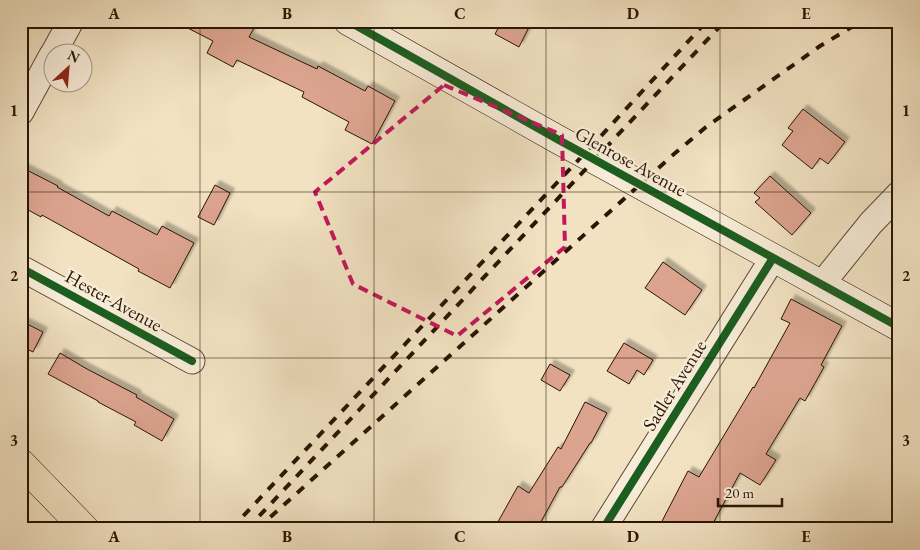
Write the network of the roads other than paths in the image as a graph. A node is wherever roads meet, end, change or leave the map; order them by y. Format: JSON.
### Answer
{"nodes":[{"id":1,"x":71,"y":21,"type":"edge"},
{"id":2,"x":348,"y":21,"type":"edge"},
{"id":3,"x":60,"y":42,"type":"edge"},
{"id":4,"x":42,"y":74,"type":"edge"},
{"id":5,"x":21,"y":112,"type":"edge"},
{"id":6,"x":899,"y":194,"type":"edge"},
{"id":7,"x":773,"y":258,"type":"junction"},
{"id":8,"x":21,"y":268,"type":"edge"},
{"id":9,"x":820,"y":284,"type":"junction"},
{"id":10,"x":899,"y":327,"type":"edge"},
{"id":11,"x":192,"y":361,"type":"dead end"},
{"id":12,"x":21,"y":463,"type":"edge"},
{"id":13,"x":85,"y":529,"type":"edge"},
{"id":14,"x":603,"y":529,"type":"edge"}],
"edges":[{"from":1,"to":3,"type":"street"},
{"from":2,"to":7,"type":"street","name":"Glenrose Avenue"},
{"from":4,"to":5,"type":"street"},
{"from":6,"to":9,"type":"street"},
{"from":7,"to":9,"type":"street","name":"Glenrose Avenue"},
{"from":7,"to":14,"type":"street","name":"Sadler Avenue"},
{"from":8,"to":11,"type":"street","name":"Hester Avenue"},
{"from":9,"to":10,"type":"street","name":"Glenrose Avenue"},
{"from":12,"to":13,"type":"highway"}]}
